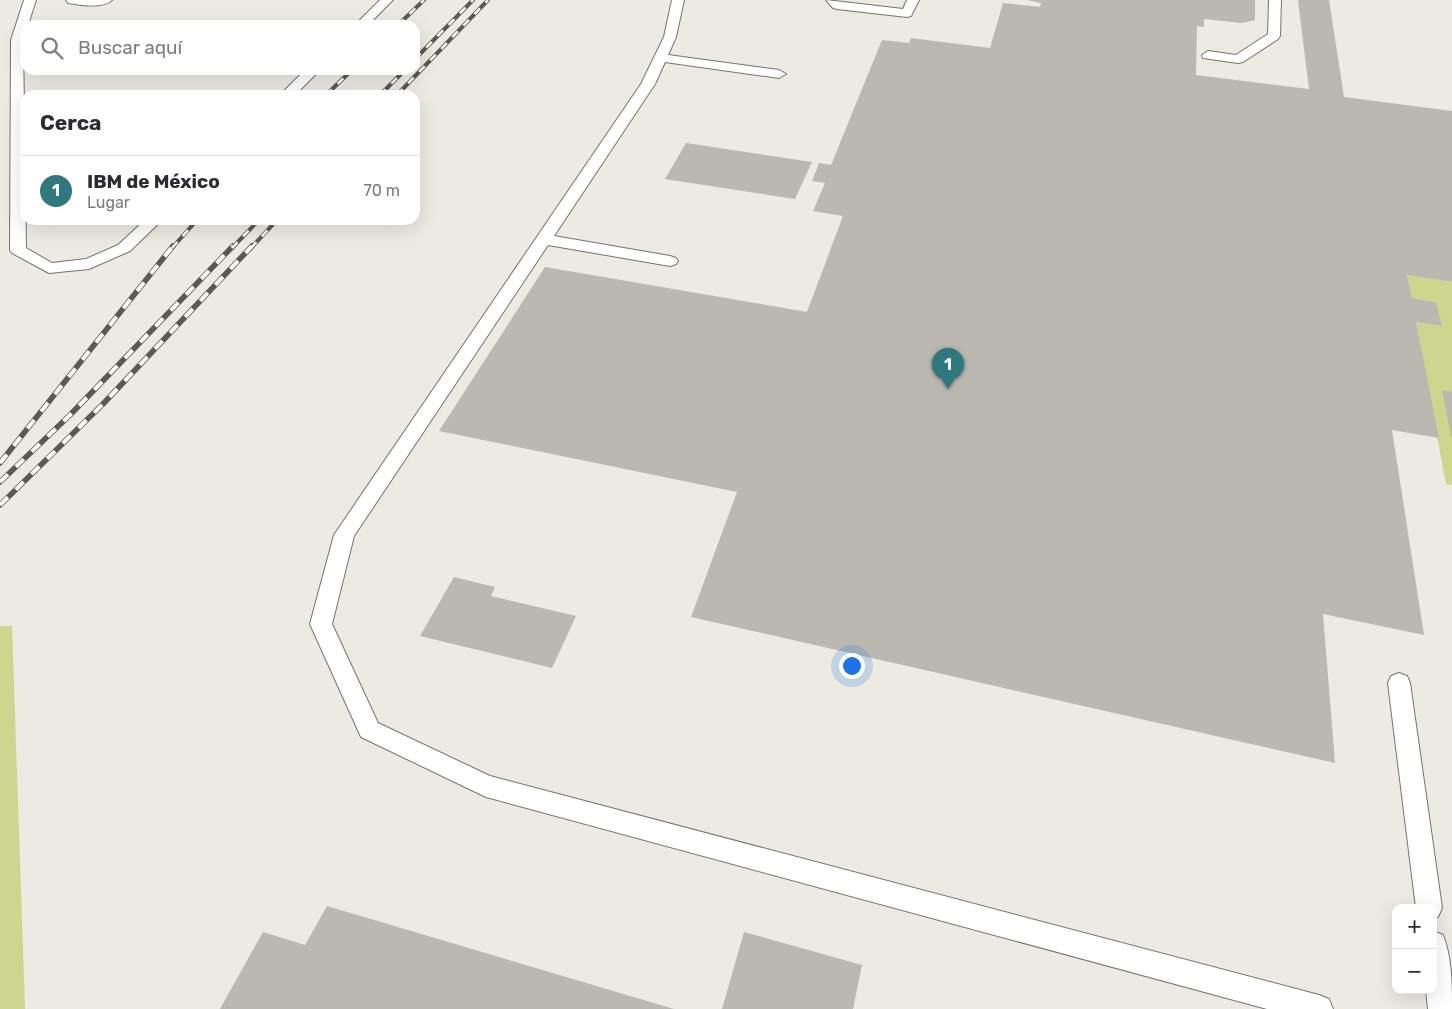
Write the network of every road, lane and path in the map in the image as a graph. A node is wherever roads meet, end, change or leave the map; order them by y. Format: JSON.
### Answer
{"nodes":[{"id":1,"x":30,"y":0,"type":"edge"},
{"id":2,"x":72,"y":0,"type":"edge"},
{"id":3,"x":106,"y":0,"type":"edge"},
{"id":4,"x":387,"y":0,"type":"edge"},
{"id":5,"x":678,"y":0,"type":"edge"},
{"id":6,"x":832,"y":0,"type":"edge"},
{"id":7,"x":913,"y":0,"type":"edge"},
{"id":8,"x":1275,"y":0,"type":"edge"},
{"id":9,"x":24,"y":20,"type":"edge"},
{"id":10,"x":366,"y":20,"type":"edge"},
{"id":11,"x":20,"y":31,"type":"edge"},
{"id":12,"x":1208,"y":55,"type":"dead end"},
{"id":13,"x":660,"y":58,"type":"junction"},
{"id":14,"x":779,"y":74,"type":"dead end"},
{"id":15,"x":308,"y":75,"type":"edge"},
{"id":16,"x":292,"y":90,"type":"edge"},
{"id":17,"x":149,"y":225,"type":"edge"},
{"id":18,"x":543,"y":239,"type":"junction"},
{"id":19,"x":670,"y":261,"type":"dead end"},
{"id":20,"x":1400,"y":682,"type":"dead end"},
{"id":21,"x":1428,"y":904,"type":"edge"},
{"id":22,"x":1434,"y":949,"type":"edge"},
{"id":23,"x":1319,"y":1009,"type":"edge"},
{"id":24,"x":1442,"y":1009,"type":"edge"}],
"edges":[{"from":1,"to":9,"type":"lane"},
{"from":2,"to":3,"type":"lane"},
{"from":4,"to":10,"type":"lane"},
{"from":5,"to":13,"type":"lane"},
{"from":6,"to":7,"type":"lane"},
{"from":8,"to":12,"type":"lane"},
{"from":11,"to":17,"type":"lane"},
{"from":13,"to":14,"type":"lane"},
{"from":13,"to":18,"type":"lane"},
{"from":15,"to":16,"type":"lane"},
{"from":18,"to":19,"type":"lane"},
{"from":18,"to":23,"type":"lane"},
{"from":20,"to":21,"type":"lane"},
{"from":22,"to":24,"type":"lane"}]}
